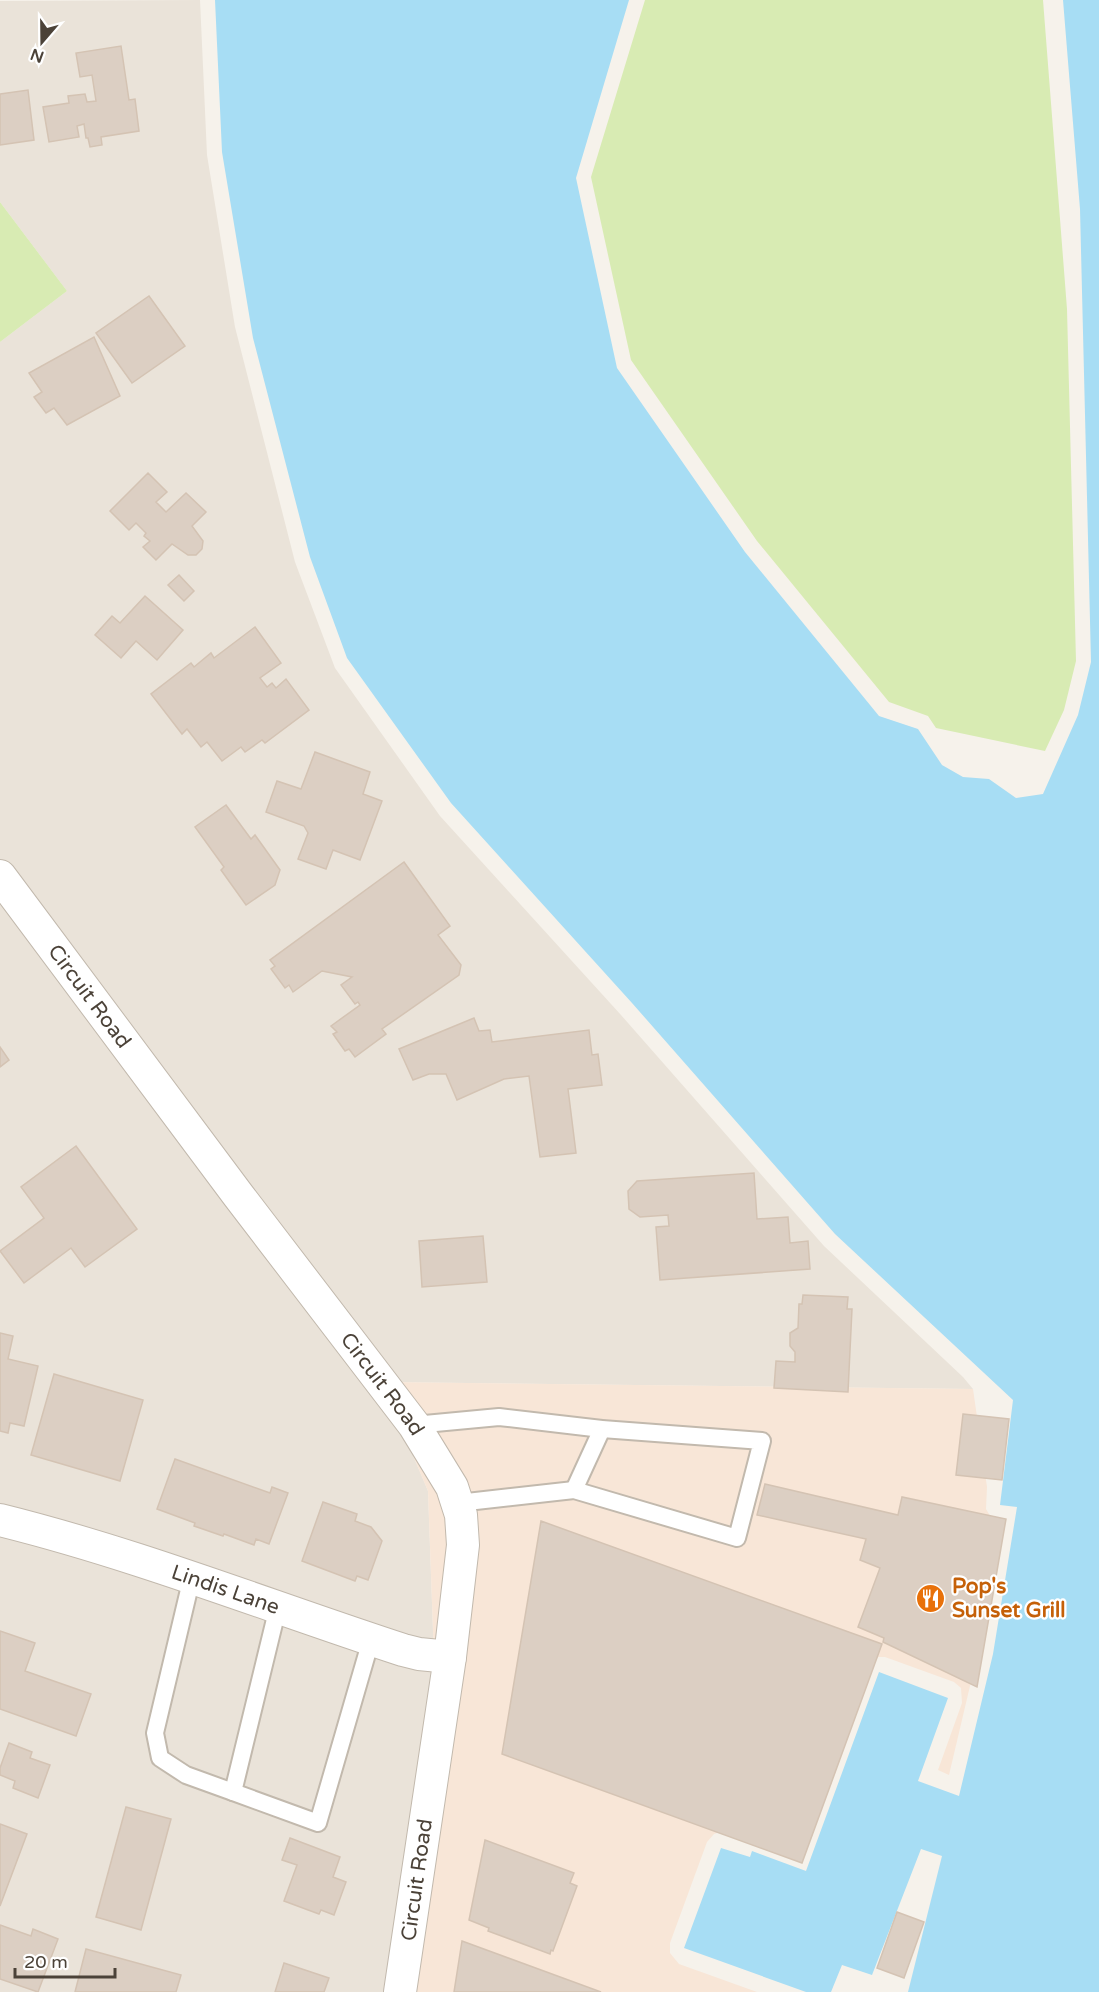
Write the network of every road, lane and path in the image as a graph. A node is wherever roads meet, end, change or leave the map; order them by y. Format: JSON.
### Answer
{"nodes":[{"id":1,"x":0,"y":876,"type":"edge"},
{"id":2,"x":414,"y":1425,"type":"junction"},
{"id":3,"x":602,"y":1429,"type":"junction"},
{"id":4,"x":574,"y":1490,"type":"junction"},
{"id":5,"x":458,"y":1503,"type":"junction"},
{"id":6,"x":0,"y":1520,"type":"edge"},
{"id":7,"x":192,"y":1577,"type":"junction"},
{"id":8,"x":278,"y":1607,"type":"junction"},
{"id":9,"x":371,"y":1640,"type":"junction"},
{"id":10,"x":450,"y":1657,"type":"junction"},
{"id":11,"x":233,"y":1792,"type":"junction"},
{"id":12,"x":400,"y":1992,"type":"edge"}],
"edges":[{"from":1,"to":2,"type":"street","name":"Circuit Road"},
{"from":2,"to":3,"type":"lane"},
{"from":2,"to":5,"type":"street","name":"Circuit Road"},
{"from":3,"to":4,"type":"lane"},
{"from":3,"to":4,"type":"lane"},
{"from":4,"to":5,"type":"lane"},
{"from":5,"to":10,"type":"street","name":"Circuit Road"},
{"from":6,"to":7,"type":"street","name":"Lindis Lane"},
{"from":7,"to":8,"type":"street","name":"Lindis Lane"},
{"from":7,"to":11,"type":"lane"},
{"from":8,"to":9,"type":"street","name":"Lindis Lane"},
{"from":8,"to":11,"type":"lane"},
{"from":9,"to":10,"type":"street","name":"Lindis Lane"},
{"from":9,"to":11,"type":"lane"},
{"from":10,"to":12,"type":"street","name":"Circuit Road"}]}
